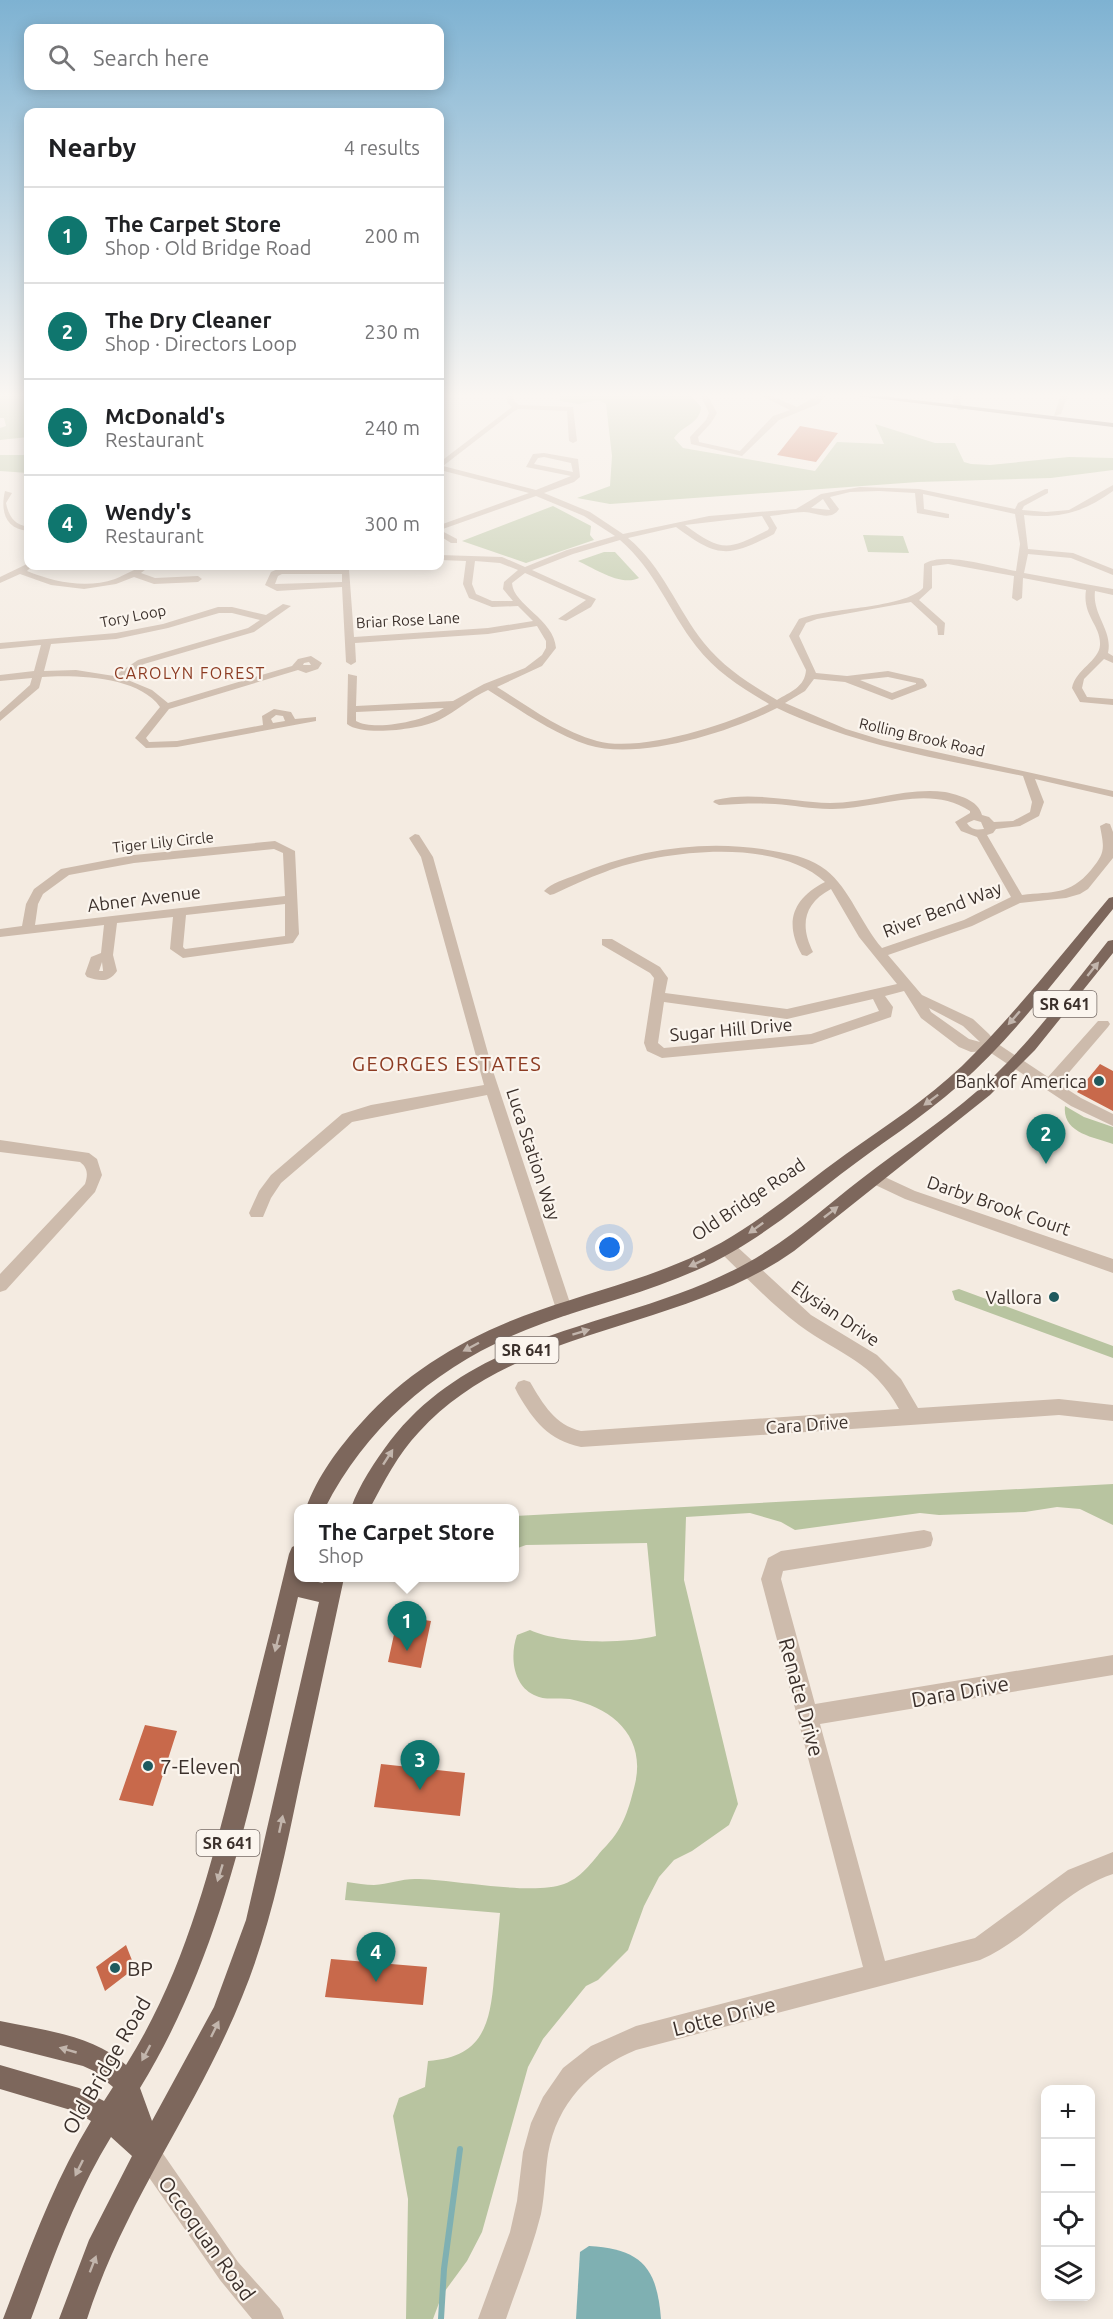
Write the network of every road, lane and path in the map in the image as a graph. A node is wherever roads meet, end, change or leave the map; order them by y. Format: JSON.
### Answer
{"nodes":[{"id":1,"x":2,"y":502,"type":"edge"},
{"id":2,"x":509,"y":502,"type":"edge"},
{"id":3,"x":558,"y":502,"type":"edge"},
{"id":4,"x":815,"y":502,"type":"edge"},
{"id":5,"x":830,"y":502,"type":"edge"},
{"id":6,"x":920,"y":502,"type":"edge"},
{"id":7,"x":975,"y":502,"type":"edge"},
{"id":8,"x":1026,"y":502,"type":"edge"},
{"id":9,"x":1087,"y":502,"type":"edge"},
{"id":10,"x":805,"y":509,"type":"junction"},
{"id":11,"x":1018,"y":511,"type":"junction"},
{"id":12,"x":765,"y":514,"type":"junction"},
{"id":13,"x":946,"y":516,"type":"dead end"},
{"id":14,"x":678,"y":524,"type":"junction"},
{"id":15,"x":444,"y":527,"type":"edge"},
{"id":16,"x":24,"y":528,"type":"edge"},
{"id":17,"x":444,"y":535,"type":"edge"},
{"id":18,"x":623,"y":538,"type":"junction"},
{"id":19,"x":454,"y":541,"type":"dead end"},
{"id":20,"x":1023,"y":550,"type":"junction"},
{"id":21,"x":444,"y":557,"type":"edge"},
{"id":22,"x":471,"y":557,"type":"junction"},
{"id":23,"x":24,"y":569,"type":"edge"},
{"id":24,"x":525,"y":569,"type":"junction"},
{"id":25,"x":139,"y":570,"type":"edge"},
{"id":26,"x":302,"y":570,"type":"edge"},
{"id":27,"x":345,"y":570,"type":"edge"},
{"id":28,"x":20,"y":571,"type":"junction"},
{"id":29,"x":1113,"y":572,"type":"edge"},
{"id":30,"x":134,"y":573,"type":"junction"},
{"id":31,"x":1017,"y":574,"type":"junction"},
{"id":32,"x":198,"y":579,"type":"dead end"},
{"id":33,"x":0,"y":580,"type":"edge"},
{"id":34,"x":346,"y":584,"type":"junction"},
{"id":35,"x":1091,"y":588,"type":"junction"},
{"id":36,"x":1113,"y":592,"type":"edge"},
{"id":37,"x":1017,"y":598,"type":"dead end"},
{"id":38,"x":914,"y":599,"type":"junction"},
{"id":39,"x":519,"y":603,"type":"junction"},
{"id":40,"x":286,"y":606,"type":"dead end"},
{"id":41,"x":269,"y":619,"type":"junction"},
{"id":42,"x":563,"y":619,"type":"dead end"},
{"id":43,"x":539,"y":623,"type":"junction"},
{"id":44,"x":941,"y":633,"type":"dead end"},
{"id":45,"x":350,"y":640,"type":"junction"},
{"id":46,"x":46,"y":642,"type":"junction"},
{"id":47,"x":0,"y":646,"type":"edge"},
{"id":48,"x":1103,"y":654,"type":"junction"},
{"id":49,"x":1113,"y":660,"type":"edge"},
{"id":50,"x":351,"y":662,"type":"dead end"},
{"id":51,"x":298,"y":667,"type":"dead end"},
{"id":52,"x":40,"y":673,"type":"junction"},
{"id":53,"x":352,"y":676,"type":"dead end"},
{"id":54,"x":811,"y":676,"type":"junction"},
{"id":55,"x":0,"y":678,"type":"edge"},
{"id":56,"x":116,"y":679,"type":"junction"},
{"id":57,"x":847,"y":679,"type":"junction"},
{"id":58,"x":488,"y":686,"type":"junction"},
{"id":59,"x":1113,"y":702,"type":"edge"},
{"id":60,"x":455,"y":704,"type":"junction"},
{"id":61,"x":776,"y":704,"type":"junction"},
{"id":62,"x":165,"y":707,"type":"junction"},
{"id":63,"x":353,"y":709,"type":"junction"},
{"id":64,"x":0,"y":718,"type":"edge"},
{"id":65,"x":312,"y":719,"type":"dead end"},
{"id":66,"x":1028,"y":774,"type":"junction"},
{"id":67,"x":1113,"y":784,"type":"edge"},
{"id":68,"x":1113,"y":794,"type":"edge"},
{"id":69,"x":719,"y":802,"type":"dead end"},
{"id":70,"x":977,"y":816,"type":"junction"},
{"id":71,"x":1106,"y":826,"type":"dead end"},
{"id":72,"x":986,"y":830,"type":"junction"},
{"id":73,"x":415,"y":838,"type":"dead end"},
{"id":74,"x":833,"y":883,"type":"junction"},
{"id":75,"x":550,"y":891,"type":"dead end"},
{"id":76,"x":292,"y":899,"type":"junction"},
{"id":77,"x":1018,"y":899,"type":"junction"},
{"id":78,"x":1113,"y":901,"type":"edge"},
{"id":79,"x":180,"y":912,"type":"junction"},
{"id":80,"x":111,"y":920,"type":"junction"},
{"id":81,"x":28,"y":929,"type":"junction"},
{"id":82,"x":0,"y":933,"type":"edge"},
{"id":83,"x":607,"y":942,"type":"dead end"},
{"id":84,"x":1113,"y":944,"type":"edge"},
{"id":85,"x":807,"y":952,"type":"dead end"},
{"id":86,"x":879,"y":952,"type":"junction"},
{"id":87,"x":107,"y":955,"type":"dead end"},
{"id":88,"x":906,"y":986,"type":"junction"},
{"id":89,"x":877,"y":994,"type":"junction"},
{"id":90,"x":658,"y":997,"type":"junction"},
{"id":91,"x":1103,"y":1024,"type":"dead end"},
{"id":92,"x":990,"y":1046,"type":"junction"},
{"id":93,"x":1015,"y":1061,"type":"junction"},
{"id":94,"x":1050,"y":1084,"type":"junction"},
{"id":95,"x":493,"y":1089,"type":"junction"},
{"id":96,"x":1113,"y":1120,"type":"edge"},
{"id":97,"x":0,"y":1146,"type":"edge"},
{"id":98,"x":874,"y":1178,"type":"junction"},
{"id":99,"x":257,"y":1213,"type":"dead end"},
{"id":100,"x":727,"y":1248,"type":"junction"},
{"id":101,"x":1113,"y":1266,"type":"edge"},
{"id":102,"x":750,"y":1270,"type":"junction"},
{"id":103,"x":0,"y":1285,"type":"edge"},
{"id":104,"x":564,"y":1310,"type":"junction"},
{"id":105,"x":524,"y":1388,"type":"dead end"},
{"id":106,"x":1113,"y":1413,"type":"edge"},
{"id":107,"x":913,"y":1418,"type":"junction"},
{"id":108,"x":318,"y":1504,"type":"edge"},
{"id":109,"x":363,"y":1504,"type":"edge"},
{"id":110,"x":924,"y":1539,"type":"dead end"},
{"id":111,"x":294,"y":1574,"type":"edge"},
{"id":112,"x":291,"y":1586,"type":"junction"},
{"id":113,"x":332,"y":1586,"type":"edge"},
{"id":114,"x":1113,"y":1665,"type":"edge"},
{"id":115,"x":807,"y":1716,"type":"junction"},
{"id":116,"x":1113,"y":1863,"type":"edge"},
{"id":117,"x":877,"y":1976,"type":"junction"},
{"id":118,"x":0,"y":2033,"type":"edge"},
{"id":119,"x":0,"y":2077,"type":"edge"},
{"id":120,"x":127,"y":2086,"type":"junction"},
{"id":121,"x":108,"y":2117,"type":"junction"},
{"id":122,"x":148,"y":2154,"type":"junction"},
{"id":123,"x":17,"y":2319,"type":"edge"},
{"id":124,"x":73,"y":2319,"type":"edge"},
{"id":125,"x":270,"y":2319,"type":"edge"},
{"id":126,"x":492,"y":2319,"type":"edge"}],
"edges":[{"from":1,"to":16,"type":"street"},
{"from":2,"to":15,"type":"street"},
{"from":3,"to":18,"type":"street","name":"Rolling Brook Road"},
{"from":4,"to":10,"type":"street"},
{"from":5,"to":10,"type":"street"},
{"from":6,"to":13,"type":"street"},
{"from":7,"to":11,"type":"street"},
{"from":8,"to":11,"type":"street"},
{"from":9,"to":11,"type":"street"},
{"from":10,"to":12,"type":"street"},
{"from":11,"to":20,"type":"street"},
{"from":12,"to":14,"type":"street"},
{"from":12,"to":14,"type":"street"},
{"from":14,"to":18,"type":"street"},
{"from":17,"to":19,"type":"street"},
{"from":18,"to":24,"type":"street"},
{"from":18,"to":61,"type":"street","name":"Rolling Brook Road"},
{"from":20,"to":29,"type":"street"},
{"from":20,"to":31,"type":"street"},
{"from":21,"to":22,"type":"street"},
{"from":22,"to":24,"type":"street"},
{"from":22,"to":39,"type":"street"},
{"from":23,"to":28,"type":"street"},
{"from":24,"to":39,"type":"street"},
{"from":24,"to":42,"type":"street"},
{"from":25,"to":30,"type":"street"},
{"from":26,"to":34,"type":"street"},
{"from":27,"to":34,"type":"street","name":"Briar Rose Lane"},
{"from":28,"to":30,"type":"street"},
{"from":28,"to":33,"type":"street"},
{"from":30,"to":32,"type":"street"},
{"from":31,"to":35,"type":"street"},
{"from":31,"to":37,"type":"street"},
{"from":31,"to":38,"type":"street"},
{"from":34,"to":45,"type":"street","name":"Briar Rose Lane"},
{"from":35,"to":36,"type":"street"},
{"from":35,"to":48,"type":"street"},
{"from":38,"to":44,"type":"street"},
{"from":38,"to":54,"type":"street"},
{"from":39,"to":43,"type":"street"},
{"from":40,"to":41,"type":"street"},
{"from":41,"to":46,"type":"street","name":"Tory Loop"},
{"from":41,"to":56,"type":"street"},
{"from":43,"to":45,"type":"street","name":"Briar Rose Lane"},
{"from":43,"to":58,"type":"street"},
{"from":45,"to":50,"type":"street"},
{"from":46,"to":47,"type":"street","name":"Tory Loop"},
{"from":46,"to":52,"type":"street"},
{"from":48,"to":49,"type":"street"},
{"from":48,"to":59,"type":"street"},
{"from":51,"to":62,"type":"street"},
{"from":52,"to":55,"type":"street"},
{"from":52,"to":56,"type":"street"},
{"from":52,"to":64,"type":"street"},
{"from":53,"to":63,"type":"street"},
{"from":54,"to":57,"type":"street"},
{"from":54,"to":61,"type":"street"},
{"from":56,"to":62,"type":"street"},
{"from":57,"to":57,"type":"street"},
{"from":58,"to":60,"type":"street"},
{"from":58,"to":61,"type":"street"},
{"from":60,"to":63,"type":"street"},
{"from":60,"to":63,"type":"street"},
{"from":61,"to":66,"type":"street","name":"Rolling Brook Road"},
{"from":62,"to":65,"type":"street"},
{"from":66,"to":67,"type":"street","name":"Rolling Brook Road"},
{"from":66,"to":68,"type":"street","name":"Rolling Brook Road"},
{"from":66,"to":72,"type":"street"},
{"from":69,"to":70,"type":"street"},
{"from":70,"to":72,"type":"street"},
{"from":70,"to":72,"type":"street"},
{"from":71,"to":77,"type":"street","name":"River Bend Way"},
{"from":72,"to":77,"type":"street"},
{"from":73,"to":95,"type":"street","name":"Luca Station Way"},
{"from":74,"to":75,"type":"street"},
{"from":74,"to":85,"type":"street"},
{"from":74,"to":86,"type":"street"},
{"from":76,"to":79,"type":"street","name":"Abner Avenue"},
{"from":76,"to":79,"type":"street"},
{"from":76,"to":81,"type":"street","name":"Tiger Lily Circle"},
{"from":77,"to":86,"type":"street","name":"River Bend Way"},
{"from":78,"to":92,"type":"main road","name":"Old Bridge Road","number":"SR 641","one_way":true},
{"from":79,"to":80,"type":"street","name":"Abner Avenue"},
{"from":80,"to":81,"type":"street","name":"Abner Avenue"},
{"from":80,"to":87,"type":"street"},
{"from":81,"to":82,"type":"street","name":"Abner Avenue"},
{"from":83,"to":90,"type":"street","name":"Sugar Hill Drive"},
{"from":93,"to":84,"type":"main road","number":"SR 641","one_way":true},
{"from":86,"to":88,"type":"street"},
{"from":88,"to":89,"type":"street"},
{"from":88,"to":92,"type":"street"},
{"from":89,"to":90,"type":"street"},
{"from":89,"to":90,"type":"street","name":"Sugar Hill Drive"},
{"from":91,"to":94,"type":"street"},
{"from":92,"to":93,"type":"street"},
{"from":92,"to":100,"type":"main road","name":"Old Bridge Road","number":"SR 641","one_way":true},
{"from":93,"to":94,"type":"street"},
{"from":93,"to":98,"type":"main road","number":"SR 641"},
{"from":94,"to":96,"type":"street"},
{"from":95,"to":99,"type":"street"},
{"from":95,"to":104,"type":"street","name":"Luca Station Way"},
{"from":97,"to":103,"type":"street"},
{"from":98,"to":101,"type":"street","name":"Darby Brook Court"},
{"from":102,"to":98,"type":"main road","number":"SR 641","one_way":true},
{"from":100,"to":102,"type":"street","name":"Elysian Drive"},
{"from":100,"to":104,"type":"main road","name":"Old Bridge Road","number":"SR 641","one_way":true},
{"from":102,"to":107,"type":"street","name":"Elysian Drive"},
{"from":109,"to":102,"type":"main road","number":"SR 641","one_way":true},
{"from":104,"to":108,"type":"main road","name":"Old Bridge Road","number":"SR 641","one_way":true},
{"from":105,"to":107,"type":"street","name":"Cara Drive"},
{"from":106,"to":107,"type":"street","name":"Cara Drive"},
{"from":110,"to":115,"type":"street","name":"Renate Drive"},
{"from":111,"to":112,"type":"main road","name":"Old Bridge Road","number":"SR 641"},
{"from":112,"to":113,"type":"main road"},
{"from":112,"to":120,"type":"main road","name":"Old Bridge Road","number":"SR 641","one_way":true},
{"from":122,"to":113,"type":"main road","number":"SR 641","one_way":true},
{"from":114,"to":115,"type":"street","name":"Dara Drive"},
{"from":115,"to":117,"type":"street","name":"Renate Drive"},
{"from":116,"to":117,"type":"street","name":"Lotte Drive"},
{"from":117,"to":126,"type":"street","name":"Lotte Drive"},
{"from":120,"to":118,"type":"main road","name":"Occoquan Road","one_way":true},
{"from":119,"to":121,"type":"main road","name":"Occoquan Road"},
{"from":120,"to":121,"type":"main road","name":"Old Bridge Road","number":"SR 641"},
{"from":120,"to":122,"type":"main road","name":"Occoquan Road"},
{"from":121,"to":122,"type":"main road","name":"Occoquan Road"},
{"from":121,"to":123,"type":"main road","name":"Old Bridge Road","number":"SR 641","one_way":true},
{"from":124,"to":122,"type":"main road","number":"SR 641","one_way":true},
{"from":122,"to":125,"type":"street","name":"Occoquan Road"}]}
